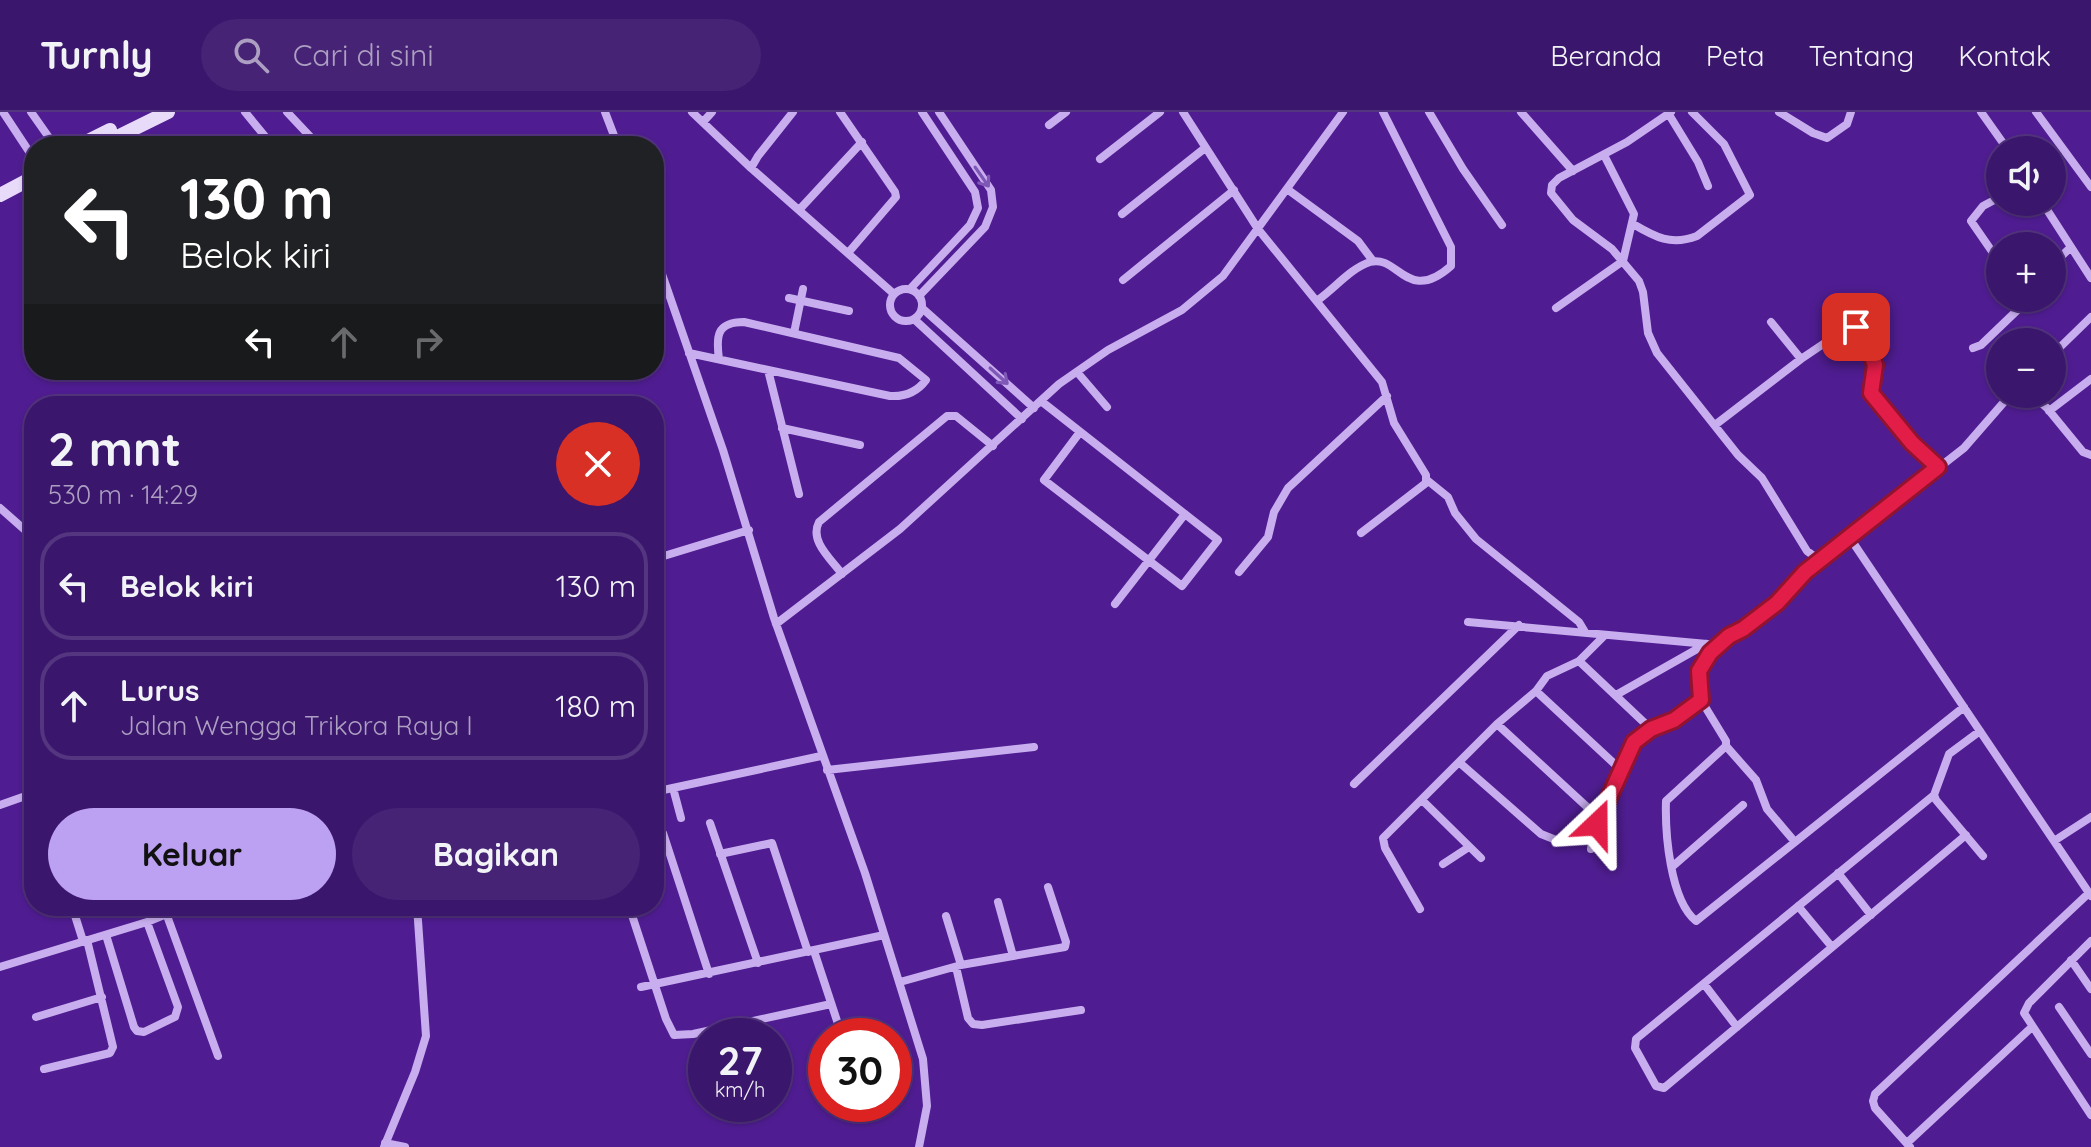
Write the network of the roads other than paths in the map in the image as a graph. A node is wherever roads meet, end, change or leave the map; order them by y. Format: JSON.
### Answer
{"nodes":[{"id":1,"x":3,"y":112,"type":"edge"},
{"id":2,"x":31,"y":112,"type":"edge"},
{"id":3,"x":147,"y":112,"type":"edge"},
{"id":4,"x":168,"y":112,"type":"edge"},
{"id":5,"x":245,"y":112,"type":"edge"},
{"id":6,"x":287,"y":112,"type":"edge"},
{"id":7,"x":605,"y":112,"type":"edge"},
{"id":8,"x":692,"y":112,"type":"edge"},
{"id":9,"x":712,"y":112,"type":"edge"},
{"id":10,"x":793,"y":112,"type":"edge"},
{"id":11,"x":840,"y":112,"type":"edge"},
{"id":12,"x":922,"y":112,"type":"edge"},
{"id":13,"x":939,"y":112,"type":"edge"},
{"id":14,"x":1066,"y":112,"type":"edge"},
{"id":15,"x":1160,"y":112,"type":"edge"},
{"id":16,"x":1183,"y":112,"type":"edge"},
{"id":17,"x":1343,"y":112,"type":"edge"},
{"id":18,"x":1383,"y":112,"type":"edge"},
{"id":19,"x":1429,"y":112,"type":"edge"},
{"id":20,"x":1521,"y":112,"type":"edge"},
{"id":21,"x":1692,"y":112,"type":"edge"},
{"id":22,"x":1779,"y":112,"type":"edge"},
{"id":23,"x":1851,"y":112,"type":"edge"},
{"id":24,"x":1981,"y":112,"type":"edge"},
{"id":25,"x":2036,"y":112,"type":"edge"},
{"id":26,"x":1670,"y":113,"type":"edge"},
{"id":27,"x":703,"y":122,"type":"junction"},
{"id":28,"x":1049,"y":125,"type":"dead end"},
{"id":29,"x":48,"y":136,"type":"edge"},
{"id":30,"x":98,"y":136,"type":"edge"},
{"id":31,"x":119,"y":136,"type":"edge"},
{"id":32,"x":265,"y":136,"type":"edge"},
{"id":33,"x":310,"y":136,"type":"edge"},
{"id":34,"x":614,"y":136,"type":"edge"},
{"id":35,"x":1998,"y":136,"type":"edge"},
{"id":36,"x":862,"y":142,"type":"junction"},
{"id":37,"x":24,"y":144,"type":"edge"},
{"id":38,"x":1205,"y":148,"type":"junction"},
{"id":39,"x":1604,"y":155,"type":"junction"},
{"id":40,"x":1100,"y":159,"type":"dead end"},
{"id":41,"x":751,"y":168,"type":"junction"},
{"id":42,"x":1573,"y":171,"type":"junction"},
{"id":43,"x":24,"y":174,"type":"edge"},
{"id":44,"x":24,"y":182,"type":"edge"},
{"id":45,"x":0,"y":186,"type":"edge"},
{"id":46,"x":1708,"y":186,"type":"dead end"},
{"id":47,"x":2091,"y":187,"type":"edge"},
{"id":48,"x":1287,"y":189,"type":"junction"},
{"id":49,"x":1234,"y":190,"type":"junction"},
{"id":50,"x":0,"y":195,"type":"edge"},
{"id":51,"x":1986,"y":204,"type":"edge"},
{"id":52,"x":799,"y":210,"type":"junction"},
{"id":53,"x":1122,"y":214,"type":"dead end"},
{"id":54,"x":2051,"y":216,"type":"edge"},
{"id":55,"x":1633,"y":224,"type":"junction"},
{"id":56,"x":1502,"y":225,"type":"dead end"},
{"id":57,"x":1258,"y":229,"type":"junction"},
{"id":58,"x":1986,"y":243,"type":"edge"},
{"id":59,"x":951,"y":246,"type":"junction"},
{"id":60,"x":2070,"y":248,"type":"junction"},
{"id":61,"x":2066,"y":252,"type":"edge"},
{"id":62,"x":848,"y":253,"type":"junction"},
{"id":63,"x":959,"y":254,"type":"junction"},
{"id":64,"x":1373,"y":261,"type":"junction"},
{"id":65,"x":1623,"y":261,"type":"junction"},
{"id":66,"x":2091,"y":278,"type":"edge"},
{"id":67,"x":664,"y":280,"type":"edge"},
{"id":68,"x":1123,"y":280,"type":"dead end"},
{"id":69,"x":803,"y":289,"type":"dead end"},
{"id":70,"x":910,"y":289,"type":"junction"},
{"id":71,"x":894,"y":294,"type":"junction"},
{"id":72,"x":919,"y":296,"type":"junction"},
{"id":73,"x":789,"y":298,"type":"dead end"},
{"id":74,"x":800,"y":300,"type":"junction"},
{"id":75,"x":1318,"y":300,"type":"junction"},
{"id":76,"x":922,"y":308,"type":"junction"},
{"id":77,"x":1556,"y":308,"type":"dead end"},
{"id":78,"x":849,"y":311,"type":"dead end"},
{"id":79,"x":2014,"y":312,"type":"edge"},
{"id":80,"x":2091,"y":317,"type":"edge"},
{"id":81,"x":914,"y":319,"type":"junction"},
{"id":82,"x":1771,"y":322,"type":"dead end"},
{"id":83,"x":794,"y":333,"type":"junction"},
{"id":84,"x":2066,"y":341,"type":"edge"},
{"id":85,"x":1973,"y":348,"type":"dead end"},
{"id":86,"x":969,"y":350,"type":"junction"},
{"id":87,"x":689,"y":353,"type":"junction"},
{"id":88,"x":719,"y":359,"type":"junction"},
{"id":89,"x":1801,"y":359,"type":"junction"},
{"id":90,"x":960,"y":362,"type":"junction"},
{"id":91,"x":768,"y":370,"type":"junction"},
{"id":92,"x":1077,"y":372,"type":"junction"},
{"id":93,"x":2091,"y":379,"type":"edge"},
{"id":94,"x":1387,"y":396,"type":"junction"},
{"id":95,"x":1038,"y":404,"type":"junction"},
{"id":96,"x":1107,"y":407,"type":"dead end"},
{"id":97,"x":2000,"y":408,"type":"edge"},
{"id":98,"x":2046,"y":408,"type":"edge"},
{"id":99,"x":2049,"y":411,"type":"junction"},
{"id":100,"x":1022,"y":419,"type":"junction"},
{"id":101,"x":1715,"y":425,"type":"junction"},
{"id":102,"x":782,"y":428,"type":"junction"},
{"id":103,"x":1080,"y":432,"type":"junction"},
{"id":104,"x":860,"y":445,"type":"dead end"},
{"id":105,"x":993,"y":446,"type":"junction"},
{"id":106,"x":2091,"y":455,"type":"edge"},
{"id":107,"x":1938,"y":467,"type":"junction"},
{"id":108,"x":1427,"y":480,"type":"junction"},
{"id":109,"x":799,"y":494,"type":"dead end"},
{"id":110,"x":1,"y":512,"type":"edge"},
{"id":111,"x":1185,"y":514,"type":"junction"},
{"id":112,"x":24,"y":530,"type":"edge"},
{"id":113,"x":749,"y":530,"type":"junction"},
{"id":114,"x":1361,"y":533,"type":"dead end"},
{"id":115,"x":1850,"y":538,"type":"junction"},
{"id":116,"x":664,"y":556,"type":"edge"},
{"id":117,"x":1149,"y":561,"type":"junction"},
{"id":118,"x":1822,"y":562,"type":"junction"},
{"id":119,"x":1239,"y":572,"type":"dead end"},
{"id":120,"x":842,"y":574,"type":"junction"},
{"id":121,"x":1115,"y":604,"type":"dead end"},
{"id":122,"x":1468,"y":622,"type":"dead end"},
{"id":123,"x":776,"y":624,"type":"junction"},
{"id":124,"x":1519,"y":625,"type":"junction"},
{"id":125,"x":1585,"y":632,"type":"junction"},
{"id":126,"x":1605,"y":635,"type":"junction"},
{"id":127,"x":1706,"y":644,"type":"junction"},
{"id":128,"x":1718,"y":645,"type":"junction"},
{"id":129,"x":1579,"y":661,"type":"junction"},
{"id":130,"x":1536,"y":691,"type":"junction"},
{"id":131,"x":1616,"y":695,"type":"junction"},
{"id":132,"x":1701,"y":700,"type":"junction"},
{"id":133,"x":1964,"y":707,"type":"junction"},
{"id":134,"x":1497,"y":724,"type":"junction"},
{"id":135,"x":1651,"y":729,"type":"junction"},
{"id":136,"x":1980,"y":731,"type":"junction"},
{"id":137,"x":1726,"y":746,"type":"junction"},
{"id":138,"x":1034,"y":747,"type":"dead end"},
{"id":139,"x":821,"y":756,"type":"junction"},
{"id":140,"x":1460,"y":763,"type":"junction"},
{"id":141,"x":1620,"y":769,"type":"junction"},
{"id":142,"x":827,"y":770,"type":"junction"},
{"id":143,"x":1354,"y":784,"type":"dead end"},
{"id":144,"x":673,"y":788,"type":"junction"},
{"id":145,"x":664,"y":790,"type":"edge"},
{"id":146,"x":1934,"y":795,"type":"junction"},
{"id":147,"x":24,"y":797,"type":"edge"},
{"id":148,"x":1422,"y":800,"type":"junction"},
{"id":149,"x":0,"y":805,"type":"edge"},
{"id":150,"x":1743,"y":805,"type":"dead end"},
{"id":151,"x":1598,"y":817,"type":"junction"},
{"id":152,"x":2091,"y":817,"type":"edge"},
{"id":153,"x":681,"y":818,"type":"dead end"},
{"id":154,"x":710,"y":823,"type":"dead end"},
{"id":155,"x":1966,"y":835,"type":"junction"},
{"id":156,"x":664,"y":836,"type":"edge"},
{"id":157,"x":1592,"y":837,"type":"junction"},
{"id":158,"x":2054,"y":841,"type":"junction"},
{"id":159,"x":1795,"y":842,"type":"junction"},
{"id":160,"x":1469,"y":847,"type":"junction"},
{"id":161,"x":1591,"y":849,"type":"dead end"},
{"id":162,"x":720,"y":854,"type":"junction"},
{"id":163,"x":1983,"y":856,"type":"dead end"},
{"id":164,"x":1481,"y":858,"type":"dead end"},
{"id":165,"x":1443,"y":864,"type":"dead end"},
{"id":166,"x":1673,"y":866,"type":"junction"},
{"id":167,"x":1838,"y":873,"type":"junction"},
{"id":168,"x":1048,"y":887,"type":"dead end"},
{"id":169,"x":2090,"y":894,"type":"edge"},
{"id":170,"x":998,"y":902,"type":"dead end"},
{"id":171,"x":1798,"y":906,"type":"junction"},
{"id":172,"x":1420,"y":909,"type":"dead end"},
{"id":173,"x":1871,"y":915,"type":"junction"},
{"id":174,"x":76,"y":916,"type":"edge"},
{"id":175,"x":160,"y":916,"type":"edge"},
{"id":176,"x":167,"y":916,"type":"edge"},
{"id":177,"x":418,"y":916,"type":"edge"},
{"id":178,"x":632,"y":916,"type":"edge"},
{"id":179,"x":946,"y":916,"type":"dead end"},
{"id":180,"x":147,"y":922,"type":"junction"},
{"id":181,"x":106,"y":935,"type":"junction"},
{"id":182,"x":884,"y":935,"type":"junction"},
{"id":183,"x":85,"y":941,"type":"junction"},
{"id":184,"x":2091,"y":941,"type":"edge"},
{"id":185,"x":1832,"y":947,"type":"junction"},
{"id":186,"x":811,"y":951,"type":"junction"},
{"id":187,"x":1013,"y":956,"type":"junction"},
{"id":188,"x":2071,"y":960,"type":"junction"},
{"id":189,"x":758,"y":963,"type":"junction"},
{"id":190,"x":958,"y":966,"type":"junction"},
{"id":191,"x":0,"y":967,"type":"edge"},
{"id":192,"x":709,"y":974,"type":"junction"},
{"id":193,"x":900,"y":982,"type":"junction"},
{"id":194,"x":1704,"y":984,"type":"junction"},
{"id":195,"x":655,"y":985,"type":"junction"},
{"id":196,"x":641,"y":987,"type":"dead end"},
{"id":197,"x":2091,"y":989,"type":"edge"},
{"id":198,"x":102,"y":997,"type":"junction"},
{"id":199,"x":831,"y":1004,"type":"junction"},
{"id":200,"x":2059,"y":1007,"type":"dead end"},
{"id":201,"x":1081,"y":1010,"type":"dead end"},
{"id":202,"x":36,"y":1017,"type":"dead end"},
{"id":203,"x":836,"y":1018,"type":"edge"},
{"id":204,"x":1737,"y":1027,"type":"junction"},
{"id":205,"x":2032,"y":1027,"type":"junction"},
{"id":206,"x":2091,"y":1054,"type":"edge"},
{"id":207,"x":218,"y":1056,"type":"dead end"},
{"id":208,"x":44,"y":1069,"type":"dead end"},
{"id":209,"x":2091,"y":1115,"type":"edge"},
{"id":210,"x":384,"y":1145,"type":"edge"},
{"id":211,"x":1908,"y":1145,"type":"edge"},
{"id":212,"x":405,"y":1147,"type":"edge"},
{"id":213,"x":919,"y":1147,"type":"edge"}],
"edges":[{"from":1,"to":37,"type":"street"},
{"from":2,"to":29,"type":"street"},
{"from":3,"to":30,"type":"street"},
{"from":4,"to":31,"type":"street"},
{"from":5,"to":32,"type":"street"},
{"from":6,"to":33,"type":"street"},
{"from":7,"to":34,"type":"street"},
{"from":8,"to":27,"type":"street"},
{"from":9,"to":27,"type":"street"},
{"from":10,"to":41,"type":"street"},
{"from":11,"to":36,"type":"street"},
{"from":12,"to":59,"type":"street"},
{"from":13,"to":63,"type":"street","one_way":true},
{"from":14,"to":28,"type":"street"},
{"from":15,"to":40,"type":"street"},
{"from":16,"to":38,"type":"street"},
{"from":17,"to":48,"type":"street"},
{"from":18,"to":64,"type":"street"},
{"from":19,"to":56,"type":"street"},
{"from":20,"to":42,"type":"street"},
{"from":21,"to":55,"type":"street"},
{"from":22,"to":23,"type":"street"},
{"from":24,"to":35,"type":"street"},
{"from":25,"to":47,"type":"street"},
{"from":26,"to":39,"type":"street"},
{"from":26,"to":46,"type":"street"},
{"from":27,"to":41,"type":"street"},
{"from":36,"to":52,"type":"street"},
{"from":36,"to":62,"type":"street"},
{"from":38,"to":49,"type":"street"},
{"from":38,"to":53,"type":"street"},
{"from":39,"to":42,"type":"street"},
{"from":39,"to":55,"type":"street"},
{"from":41,"to":52,"type":"street"},
{"from":42,"to":65,"type":"street"},
{"from":43,"to":45,"type":"street"},
{"from":44,"to":50,"type":"street"},
{"from":48,"to":57,"type":"street"},
{"from":48,"to":64,"type":"street"},
{"from":49,"to":57,"type":"street"},
{"from":49,"to":68,"type":"street"},
{"from":51,"to":58,"type":"street"},
{"from":52,"to":62,"type":"street"},
{"from":54,"to":60,"type":"street"},
{"from":55,"to":65,"type":"street"},
{"from":57,"to":75,"type":"street"},
{"from":57,"to":92,"type":"street"},
{"from":59,"to":63,"type":"street"},
{"from":59,"to":70,"type":"street"},
{"from":60,"to":61,"type":"street"},
{"from":60,"to":66,"type":"street"},
{"from":62,"to":71,"type":"street"},
{"from":63,"to":72,"type":"street"},
{"from":64,"to":75,"type":"street"},
{"from":65,"to":77,"type":"street"},
{"from":65,"to":101,"type":"street"},
{"from":67,"to":87,"type":"street"},
{"from":69,"to":74,"type":"street"},
{"from":70,"to":71,"type":"street"},
{"from":70,"to":72,"type":"street"},
{"from":71,"to":81,"type":"street"},
{"from":72,"to":76,"type":"street"},
{"from":73,"to":74,"type":"street"},
{"from":74,"to":78,"type":"street"},
{"from":74,"to":83,"type":"street"},
{"from":75,"to":94,"type":"street"},
{"from":76,"to":81,"type":"street"},
{"from":76,"to":86,"type":"street"},
{"from":79,"to":85,"type":"street"},
{"from":80,"to":84,"type":"street"},
{"from":81,"to":90,"type":"street"},
{"from":82,"to":89,"type":"street"},
{"from":83,"to":88,"type":"street"},
{"from":83,"to":91,"type":"street"},
{"from":86,"to":90,"type":"street"},
{"from":86,"to":95,"type":"street","one_way":true},
{"from":87,"to":88,"type":"street"},
{"from":87,"to":113,"type":"street"},
{"from":88,"to":91,"type":"street"},
{"from":89,"to":101,"type":"street"},
{"from":89,"to":107,"type":"street"},
{"from":90,"to":100,"type":"street"},
{"from":91,"to":102,"type":"street"},
{"from":92,"to":95,"type":"street"},
{"from":92,"to":96,"type":"street"},
{"from":93,"to":99,"type":"street"},
{"from":94,"to":108,"type":"street"},
{"from":94,"to":119,"type":"street"},
{"from":95,"to":100,"type":"street"},
{"from":95,"to":103,"type":"street"},
{"from":97,"to":107,"type":"street"},
{"from":98,"to":99,"type":"street"},
{"from":99,"to":106,"type":"street"},
{"from":100,"to":105,"type":"street"},
{"from":101,"to":118,"type":"street"},
{"from":102,"to":104,"type":"street"},
{"from":102,"to":109,"type":"street"},
{"from":103,"to":111,"type":"street"},
{"from":103,"to":117,"type":"street"},
{"from":105,"to":120,"type":"street"},
{"from":105,"to":120,"type":"street"},
{"from":107,"to":115,"type":"street"},
{"from":108,"to":114,"type":"street"},
{"from":108,"to":125,"type":"street"},
{"from":110,"to":112,"type":"street"},
{"from":111,"to":117,"type":"street"},
{"from":111,"to":117,"type":"street"},
{"from":113,"to":116,"type":"street"},
{"from":113,"to":123,"type":"street"},
{"from":115,"to":118,"type":"street"},
{"from":115,"to":133,"type":"street"},
{"from":117,"to":121,"type":"street"},
{"from":118,"to":128,"type":"street"},
{"from":120,"to":123,"type":"street"},
{"from":122,"to":124,"type":"street"},
{"from":123,"to":139,"type":"street"},
{"from":124,"to":125,"type":"street"},
{"from":124,"to":143,"type":"street"},
{"from":125,"to":126,"type":"street"},
{"from":126,"to":127,"type":"street"},
{"from":126,"to":129,"type":"street"},
{"from":127,"to":128,"type":"street"},
{"from":127,"to":131,"type":"street"},
{"from":128,"to":132,"type":"street"},
{"from":129,"to":130,"type":"street"},
{"from":129,"to":131,"type":"street"},
{"from":130,"to":134,"type":"street"},
{"from":130,"to":141,"type":"street"},
{"from":131,"to":135,"type":"street"},
{"from":132,"to":135,"type":"street"},
{"from":132,"to":137,"type":"street"},
{"from":133,"to":136,"type":"street"},
{"from":133,"to":159,"type":"street"},
{"from":134,"to":140,"type":"street"},
{"from":134,"to":151,"type":"street"},
{"from":135,"to":141,"type":"street"},
{"from":136,"to":146,"type":"street"},
{"from":136,"to":158,"type":"street"},
{"from":137,"to":159,"type":"street"},
{"from":137,"to":166,"type":"street"},
{"from":138,"to":142,"type":"street"},
{"from":139,"to":142,"type":"street"},
{"from":139,"to":144,"type":"street"},
{"from":140,"to":148,"type":"street"},
{"from":140,"to":157,"type":"street"},
{"from":141,"to":151,"type":"street"},
{"from":142,"to":182,"type":"street"},
{"from":144,"to":145,"type":"street"},
{"from":144,"to":153,"type":"street"},
{"from":146,"to":155,"type":"street"},
{"from":146,"to":167,"type":"street"},
{"from":147,"to":149,"type":"street"},
{"from":148,"to":160,"type":"street"},
{"from":148,"to":172,"type":"street"},
{"from":150,"to":166,"type":"street"},
{"from":151,"to":157,"type":"street"},
{"from":152,"to":158,"type":"street"},
{"from":154,"to":162,"type":"street"},
{"from":155,"to":163,"type":"street"},
{"from":155,"to":173,"type":"street"},
{"from":156,"to":192,"type":"street"},
{"from":157,"to":161,"type":"street"},
{"from":158,"to":169,"type":"street"},
{"from":159,"to":166,"type":"street"},
{"from":160,"to":164,"type":"street"},
{"from":160,"to":165,"type":"street"},
{"from":162,"to":186,"type":"street"},
{"from":162,"to":189,"type":"street"},
{"from":167,"to":171,"type":"street"},
{"from":167,"to":173,"type":"street"},
{"from":168,"to":187,"type":"street"},
{"from":169,"to":211,"type":"street"},
{"from":170,"to":187,"type":"street"},
{"from":171,"to":185,"type":"street"},
{"from":171,"to":194,"type":"street"},
{"from":173,"to":185,"type":"street"},
{"from":174,"to":183,"type":"street"},
{"from":175,"to":180,"type":"street"},
{"from":176,"to":207,"type":"street"},
{"from":177,"to":210,"type":"street"},
{"from":178,"to":195,"type":"street"},
{"from":179,"to":190,"type":"street"},
{"from":180,"to":181,"type":"street"},
{"from":180,"to":181,"type":"street"},
{"from":181,"to":183,"type":"street"},
{"from":182,"to":186,"type":"street"},
{"from":182,"to":193,"type":"street"},
{"from":183,"to":191,"type":"street"},
{"from":183,"to":198,"type":"street"},
{"from":184,"to":188,"type":"street"},
{"from":185,"to":204,"type":"street"},
{"from":186,"to":189,"type":"street"},
{"from":186,"to":199,"type":"street"},
{"from":187,"to":190,"type":"street"},
{"from":188,"to":197,"type":"street"},
{"from":188,"to":205,"type":"street"},
{"from":189,"to":192,"type":"street"},
{"from":190,"to":193,"type":"street"},
{"from":190,"to":201,"type":"street"},
{"from":192,"to":195,"type":"street"},
{"from":193,"to":213,"type":"street"},
{"from":194,"to":204,"type":"street"},
{"from":194,"to":204,"type":"street"},
{"from":195,"to":196,"type":"street"},
{"from":195,"to":199,"type":"street"},
{"from":198,"to":202,"type":"street"},
{"from":198,"to":208,"type":"street"},
{"from":199,"to":203,"type":"street"},
{"from":200,"to":206,"type":"street"},
{"from":205,"to":209,"type":"street"},
{"from":205,"to":211,"type":"street"},
{"from":210,"to":212,"type":"street"}]}
